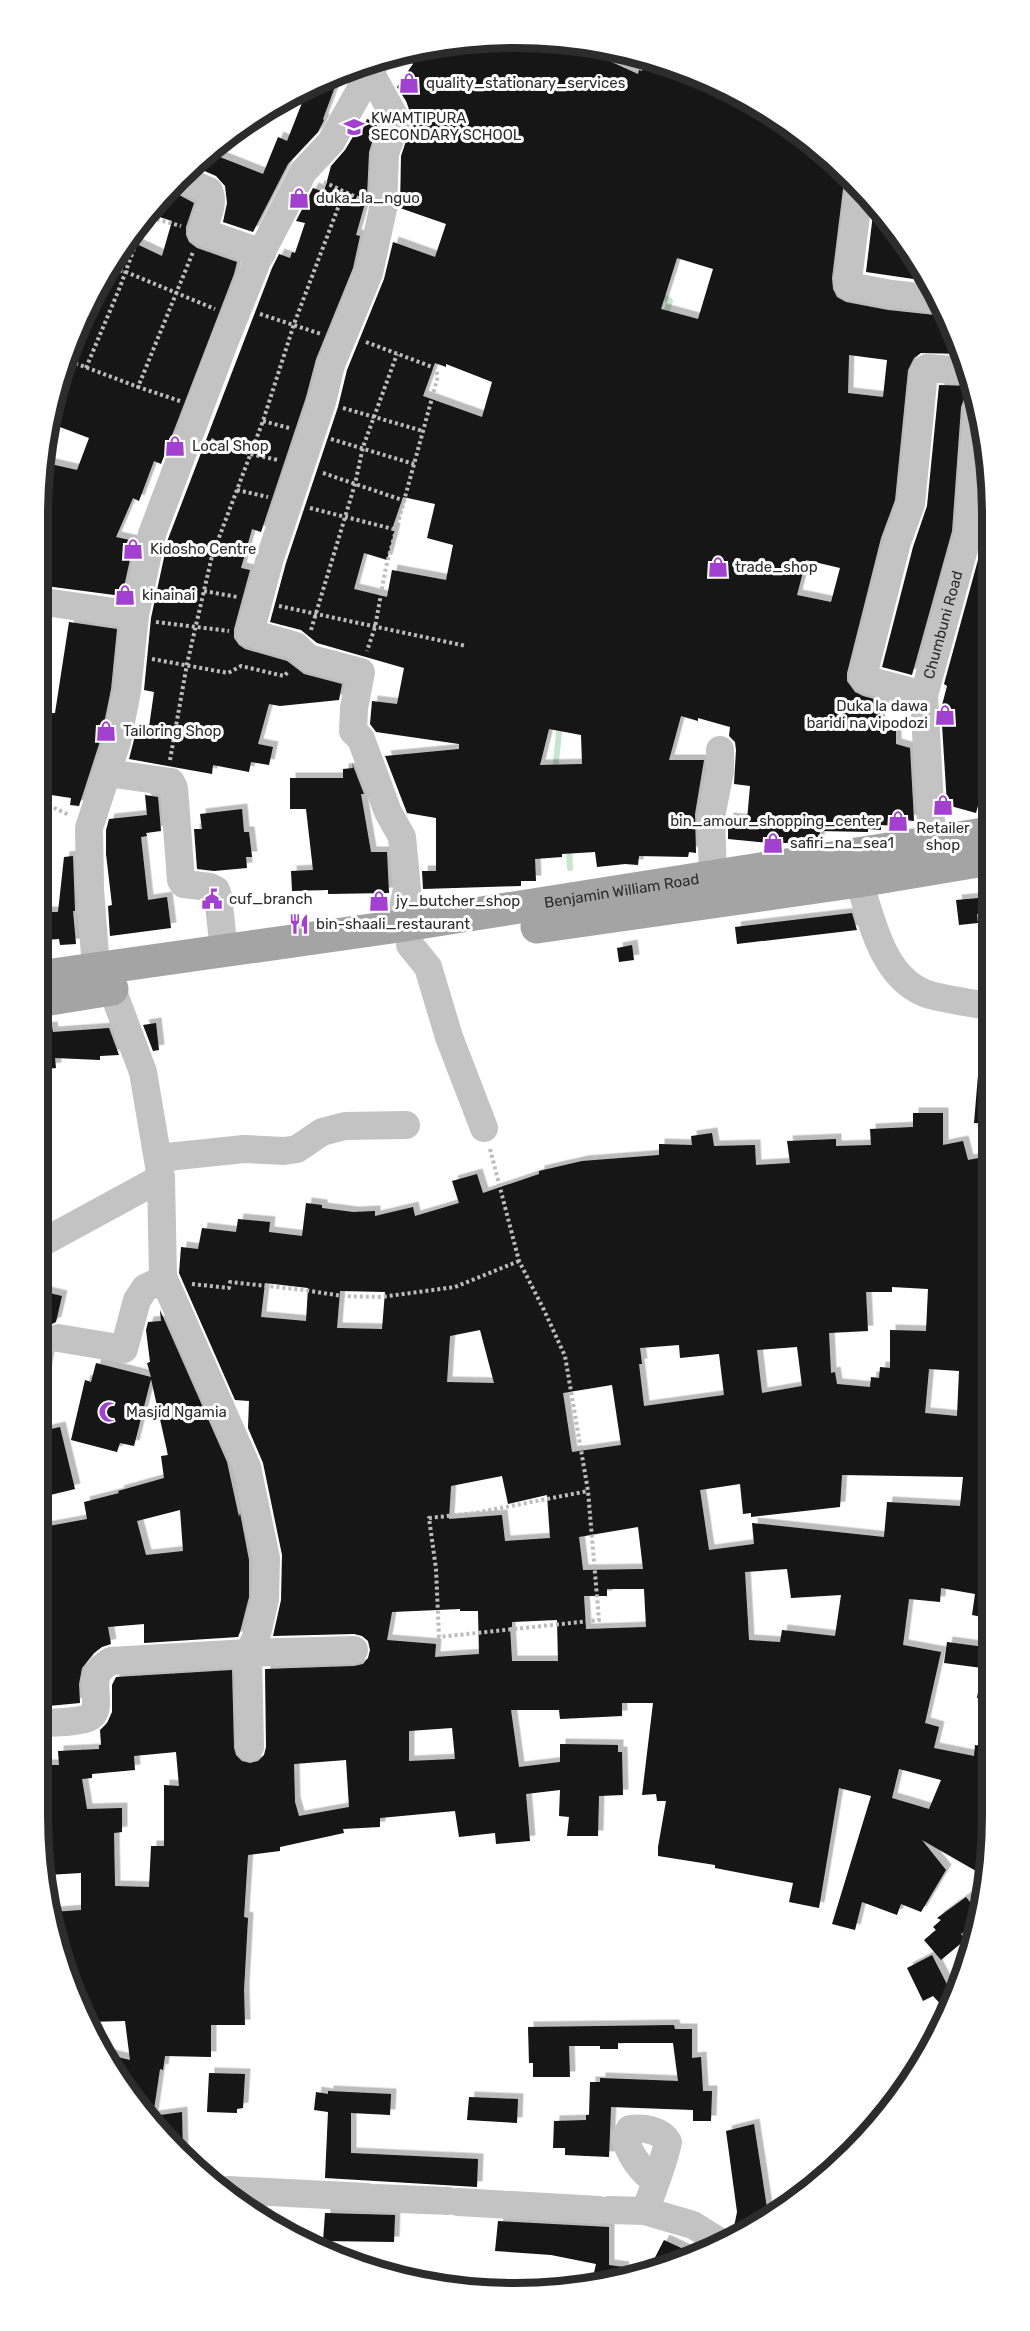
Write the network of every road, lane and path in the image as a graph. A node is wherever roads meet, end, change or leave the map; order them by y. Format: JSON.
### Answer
{"nodes":[{"id":1,"x":376,"y":70,"type":"edge"},
{"id":2,"x":371,"y":71,"type":"edge"},
{"id":3,"x":303,"y":172,"type":"junction"},
{"id":4,"x":188,"y":182,"type":"edge"},
{"id":5,"x":344,"y":192,"type":"junction"},
{"id":6,"x":858,"y":199,"type":"edge"},
{"id":7,"x":383,"y":209,"type":"junction"},
{"id":8,"x":155,"y":219,"type":"edge"},
{"id":9,"x":202,"y":232,"type":"junction"},
{"id":10,"x":136,"y":243,"type":"edge"},
{"id":11,"x":262,"y":253,"type":"junction"},
{"id":12,"x":118,"y":270,"type":"edge"},
{"id":13,"x":126,"y":272,"type":"junction"},
{"id":14,"x":175,"y":294,"type":"junction"},
{"id":15,"x":928,"y":298,"type":"edge"},
{"id":16,"x":237,"y":312,"type":"junction"},
{"id":17,"x":294,"y":324,"type":"junction"},
{"id":18,"x":344,"y":338,"type":"junction"},
{"id":19,"x":397,"y":354,"type":"junction"},
{"id":20,"x":74,"y":363,"type":"edge"},
{"id":21,"x":86,"y":368,"type":"junction"},
{"id":22,"x":959,"y":370,"type":"edge"},
{"id":23,"x":138,"y":387,"type":"junction"},
{"id":24,"x":322,"y":402,"type":"junction"},
{"id":25,"x":200,"y":411,"type":"junction"},
{"id":26,"x":373,"y":417,"type":"junction"},
{"id":27,"x":263,"y":421,"type":"junction"},
{"id":28,"x":423,"y":431,"type":"junction"},
{"id":29,"x":311,"y":434,"type":"junction"},
{"id":30,"x":975,"y":436,"type":"edge"},
{"id":31,"x":363,"y":447,"type":"junction"},
{"id":32,"x":414,"y":464,"type":"junction"},
{"id":33,"x":237,"y":490,"type":"junction"},
{"id":34,"x":288,"y":502,"type":"junction"},
{"id":35,"x":345,"y":517,"type":"junction"},
{"id":36,"x":397,"y":530,"type":"junction"},
{"id":37,"x":204,"y":591,"type":"junction"},
{"id":38,"x":259,"y":601,"type":"junction"},
{"id":39,"x":49,"y":603,"type":"edge"},
{"id":40,"x":316,"y":614,"type":"junction"},
{"id":41,"x":135,"y":617,"type":"junction"},
{"id":42,"x":375,"y":627,"type":"junction"},
{"id":43,"x":196,"y":628,"type":"junction"},
{"id":44,"x":250,"y":633,"type":"junction"},
{"id":45,"x":48,"y":635,"type":"edge"},
{"id":46,"x":466,"y":646,"type":"dead end"},
{"id":47,"x":48,"y":648,"type":"edge"},
{"id":48,"x":130,"y":656,"type":"junction"},
{"id":49,"x":306,"y":656,"type":"junction"},
{"id":50,"x":187,"y":664,"type":"junction"},
{"id":51,"x":361,"y":672,"type":"junction"},
{"id":52,"x":48,"y":693,"type":"edge"},
{"id":53,"x":924,"y":695,"type":"junction"},
{"id":54,"x":720,"y":750,"type":"dead end"},
{"id":55,"x":107,"y":773,"type":"junction"},
{"id":56,"x":167,"y":780,"type":"junction"},
{"id":57,"x":48,"y":805,"type":"edge"},
{"id":58,"x":89,"y":828,"type":"junction"},
{"id":59,"x":982,"y":834,"type":"edge"},
{"id":60,"x":932,"y":841,"type":"junction"},
{"id":61,"x":982,"y":860,"type":"edge"},
{"id":62,"x":713,"y":876,"type":"junction"},
{"id":63,"x":859,"y":881,"type":"junction"},
{"id":64,"x":404,"y":935,"type":"junction"},
{"id":65,"x":224,"y":951,"type":"junction"},
{"id":66,"x":48,"y":977,"type":"edge"},
{"id":67,"x":104,"y":979,"type":"junction"},
{"id":68,"x":48,"y":998,"type":"edge"},
{"id":69,"x":982,"y":1004,"type":"edge"},
{"id":70,"x":406,"y":1125,"type":"dead end"},
{"id":71,"x":484,"y":1128,"type":"joint"},
{"id":72,"x":159,"y":1168,"type":"junction"},
{"id":73,"x":48,"y":1239,"type":"edge"},
{"id":74,"x":519,"y":1261,"type":"junction"},
{"id":75,"x":164,"y":1278,"type":"junction"},
{"id":76,"x":58,"y":1338,"type":"dead end"},
{"id":77,"x":588,"y":1491,"type":"junction"},
{"id":78,"x":354,"y":1650,"type":"dead end"},
{"id":79,"x":248,"y":1653,"type":"junction"},
{"id":80,"x":48,"y":1723,"type":"edge"},
{"id":81,"x":250,"y":1747,"type":"dead end"},
{"id":82,"x":656,"y":2180,"type":"dead end"},
{"id":83,"x":237,"y":2191,"type":"edge"},
{"id":84,"x":645,"y":2211,"type":"junction"},
{"id":85,"x":714,"y":2238,"type":"edge"}],
"edges":[{"from":1,"to":7,"type":"street"},
{"from":2,"to":3,"type":"street"},
{"from":3,"to":5,"type":"path"},
{"from":3,"to":11,"type":"street"},
{"from":4,"to":9,"type":"street"},
{"from":5,"to":7,"type":"path"},
{"from":5,"to":17,"type":"path"},
{"from":6,"to":15,"type":"street"},
{"from":7,"to":18,"type":"street"},
{"from":8,"to":9,"type":"path"},
{"from":9,"to":11,"type":"street"},
{"from":9,"to":14,"type":"path"},
{"from":10,"to":13,"type":"path"},
{"from":11,"to":16,"type":"street"},
{"from":12,"to":13,"type":"path"},
{"from":13,"to":14,"type":"path"},
{"from":13,"to":21,"type":"path"},
{"from":14,"to":16,"type":"path"},
{"from":14,"to":23,"type":"path"},
{"from":16,"to":17,"type":"path"},
{"from":16,"to":25,"type":"street"},
{"from":17,"to":18,"type":"path"},
{"from":17,"to":27,"type":"path"},
{"from":18,"to":19,"type":"path"},
{"from":18,"to":24,"type":"street"},
{"from":19,"to":26,"type":"path"},
{"from":19,"to":28,"type":"path"},
{"from":20,"to":21,"type":"path"},
{"from":21,"to":23,"type":"path"},
{"from":22,"to":53,"type":"street"},
{"from":23,"to":25,"type":"path"},
{"from":24,"to":26,"type":"path"},
{"from":24,"to":29,"type":"street"},
{"from":25,"to":41,"type":"street"},
{"from":26,"to":28,"type":"path"},
{"from":26,"to":31,"type":"path"},
{"from":27,"to":29,"type":"path"},
{"from":27,"to":33,"type":"path"},
{"from":28,"to":32,"type":"path"},
{"from":29,"to":31,"type":"path"},
{"from":29,"to":34,"type":"street"},
{"from":30,"to":53,"type":"street","name":"Chumbuni Road"},
{"from":31,"to":32,"type":"path"},
{"from":31,"to":35,"type":"path"},
{"from":32,"to":36,"type":"path"},
{"from":33,"to":34,"type":"path"},
{"from":33,"to":37,"type":"path"},
{"from":34,"to":35,"type":"path"},
{"from":34,"to":38,"type":"street"},
{"from":35,"to":36,"type":"path"},
{"from":35,"to":40,"type":"path"},
{"from":36,"to":42,"type":"path"},
{"from":37,"to":38,"type":"path"},
{"from":37,"to":43,"type":"path"},
{"from":38,"to":40,"type":"path"},
{"from":38,"to":44,"type":"street"},
{"from":39,"to":41,"type":"street"},
{"from":39,"to":45,"type":"path"},
{"from":40,"to":42,"type":"path"},
{"from":40,"to":49,"type":"path"},
{"from":41,"to":43,"type":"path"},
{"from":41,"to":48,"type":"street"},
{"from":42,"to":46,"type":"path"},
{"from":42,"to":51,"type":"path"},
{"from":43,"to":44,"type":"path"},
{"from":43,"to":50,"type":"path"},
{"from":44,"to":49,"type":"street"},
{"from":47,"to":52,"type":"path"},
{"from":48,"to":50,"type":"path"},
{"from":48,"to":55,"type":"street"},
{"from":49,"to":50,"type":"path"},
{"from":49,"to":51,"type":"street"},
{"from":50,"to":56,"type":"path"},
{"from":51,"to":64,"type":"street"},
{"from":53,"to":60,"type":"street","name":"Chumbuni Road"},
{"from":54,"to":62,"type":"street"},
{"from":55,"to":56,"type":"street"},
{"from":55,"to":58,"type":"street"},
{"from":56,"to":65,"type":"street"},
{"from":57,"to":58,"type":"path"},
{"from":58,"to":67,"type":"street"},
{"from":59,"to":60,"type":"main road","name":"Benjamin William Road"},
{"from":60,"to":62,"type":"main road","name":"Benjamin William Road"},
{"from":61,"to":63,"type":"main road","name":"Benjamin William Road"},
{"from":62,"to":64,"type":"main road","name":"Benjamin William Road"},
{"from":63,"to":64,"type":"main road","name":"Benjamin William Road"},
{"from":63,"to":69,"type":"street"},
{"from":64,"to":65,"type":"main road","name":"Benjamin William Road"},
{"from":64,"to":67,"type":"main road","name":"Benjamin William Road"},
{"from":64,"to":71,"type":"street"},
{"from":65,"to":67,"type":"main road","name":"Benjamin William Road"},
{"from":66,"to":67,"type":"main road","name":"Benjamin William Road"},
{"from":67,"to":68,"type":"main road","name":"Benjamin William Road"},
{"from":67,"to":72,"type":"street"},
{"from":70,"to":72,"type":"street"},
{"from":71,"to":74,"type":"path"},
{"from":72,"to":73,"type":"street"},
{"from":72,"to":75,"type":"street"},
{"from":74,"to":75,"type":"path"},
{"from":74,"to":77,"type":"path"},
{"from":75,"to":76,"type":"street"},
{"from":75,"to":79,"type":"street"},
{"from":77,"to":77,"type":"path"},
{"from":78,"to":79,"type":"street"},
{"from":79,"to":80,"type":"street"},
{"from":79,"to":81,"type":"street"},
{"from":82,"to":84,"type":"street"},
{"from":83,"to":84,"type":"street"},
{"from":84,"to":85,"type":"street"}]}
